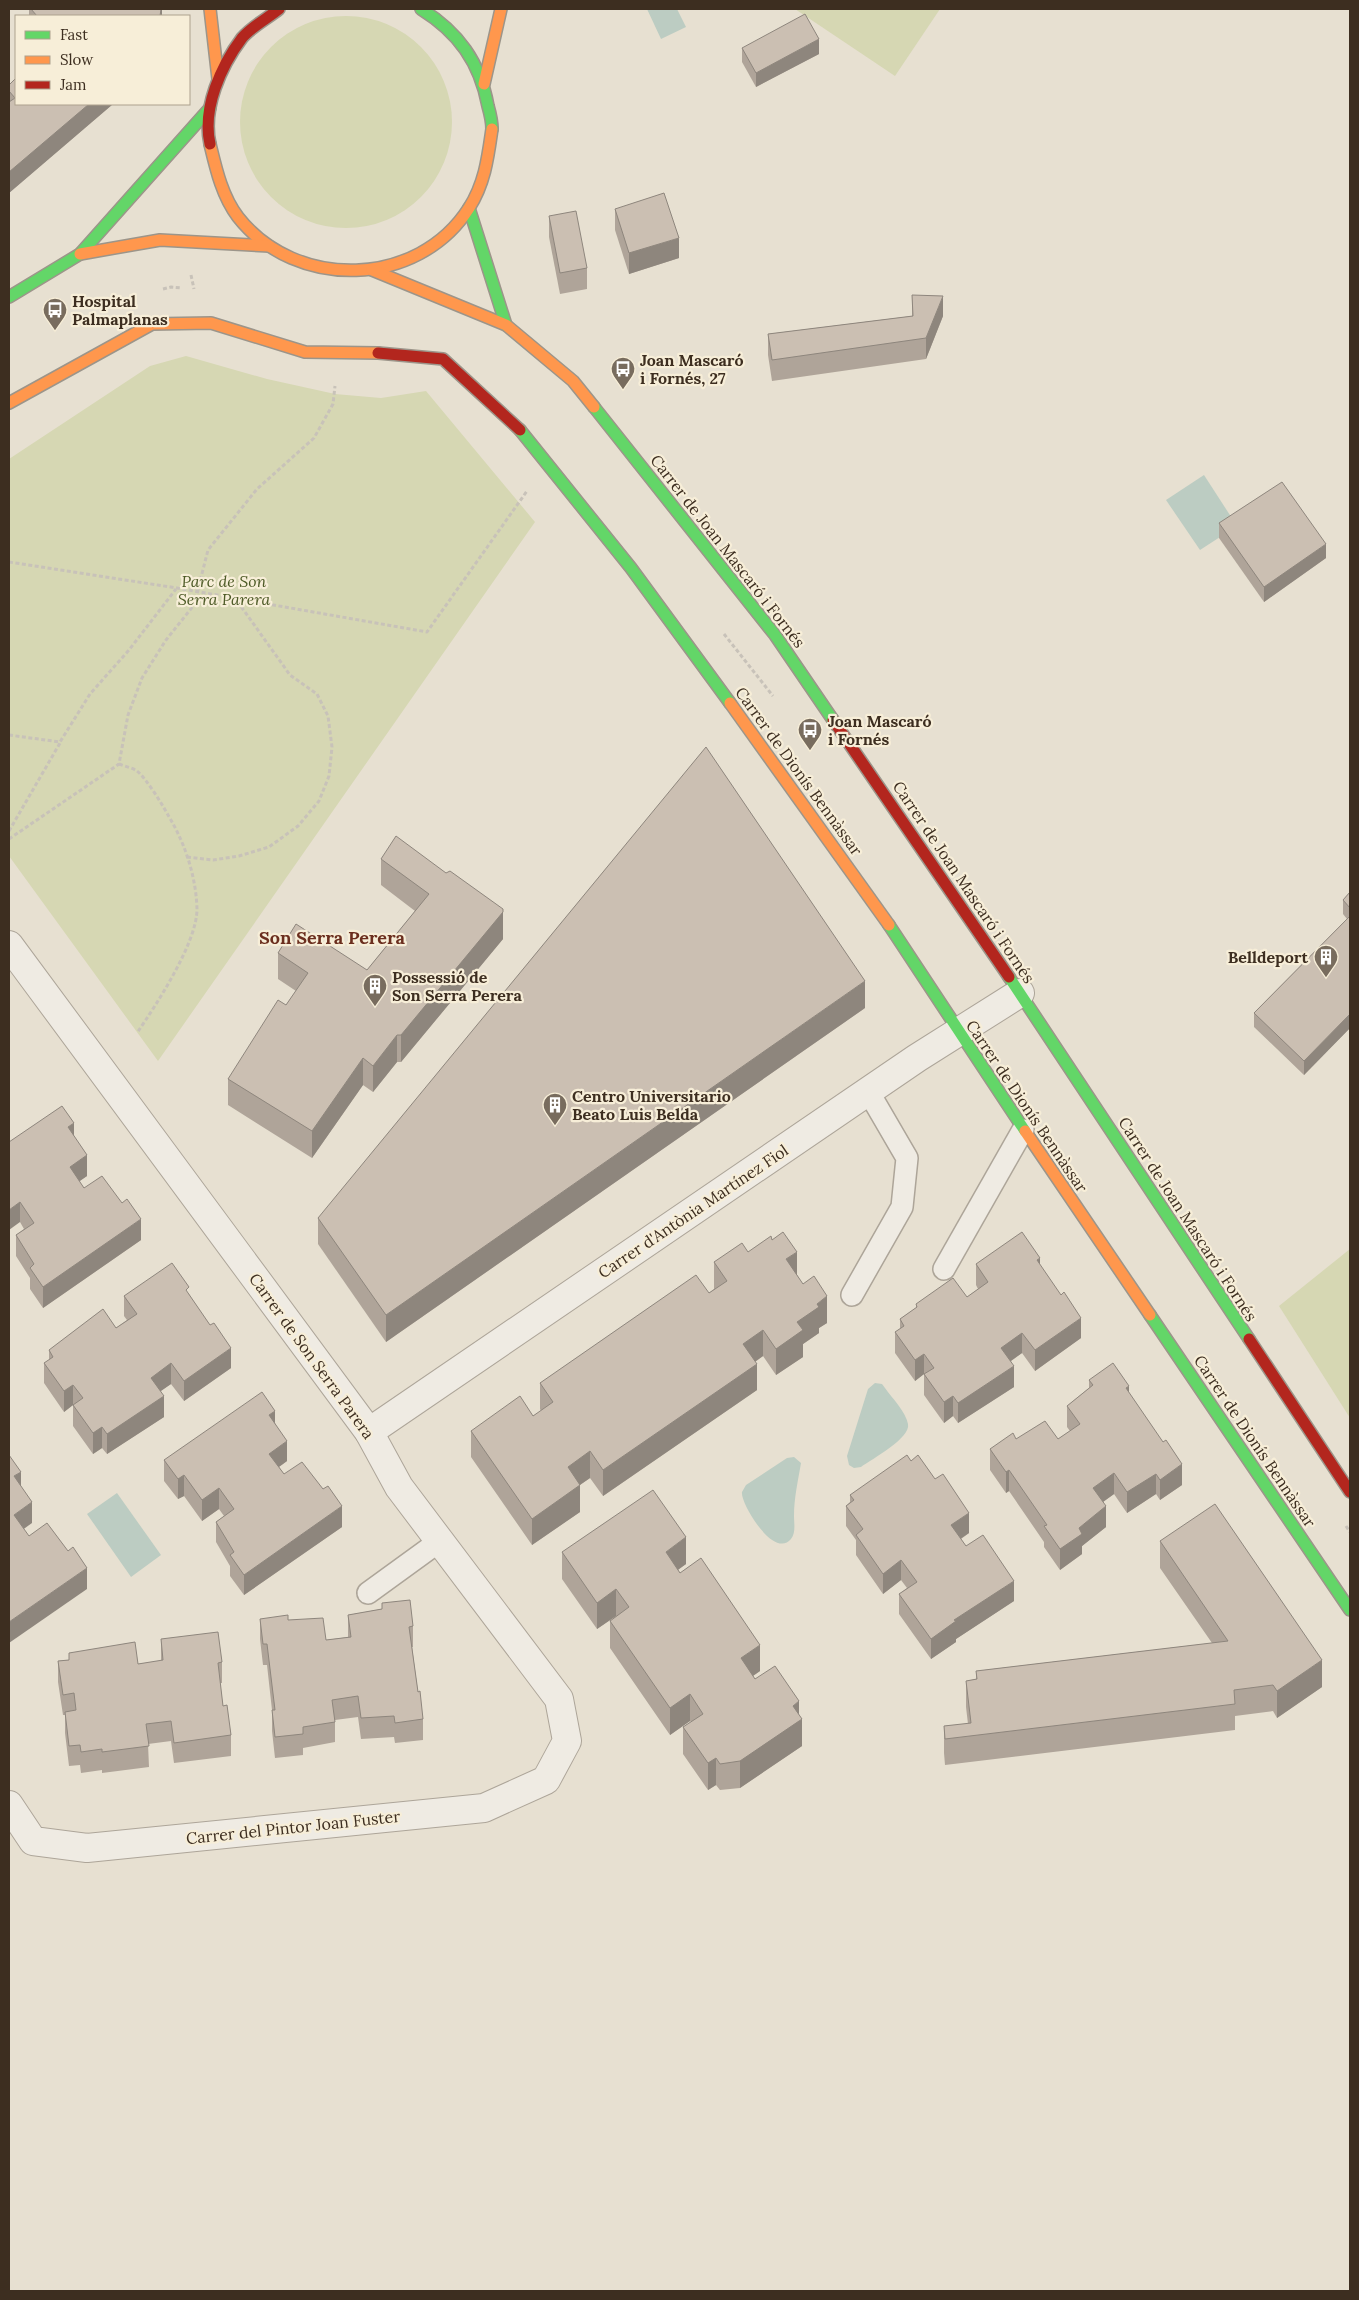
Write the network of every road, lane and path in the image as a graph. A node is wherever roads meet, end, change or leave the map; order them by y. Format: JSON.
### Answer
{"nodes":[{"id":1,"x":210,"y":9,"type":"edge"},
{"id":2,"x":279,"y":9,"type":"edge"},
{"id":3,"x":420,"y":9,"type":"edge"},
{"id":4,"x":501,"y":9,"type":"edge"},
{"id":5,"x":218,"y":79,"type":"junction"},
{"id":6,"x":484,"y":84,"type":"junction"},
{"id":7,"x":210,"y":108,"type":"junction"},
{"id":8,"x":469,"y":208,"type":"junction"},
{"id":9,"x":269,"y":246,"type":"junction"},
{"id":10,"x":80,"y":254,"type":"junction"},
{"id":11,"x":372,"y":270,"type":"junction"},
{"id":12,"x":9,"y":297,"type":"edge"},
{"id":13,"x":506,"y":325,"type":"junction"},
{"id":14,"x":9,"y":403,"type":"edge"},
{"id":15,"x":333,"y":404,"type":"dead end"},
{"id":16,"x":519,"y":502,"type":"dead end"},
{"id":17,"x":9,"y":562,"type":"edge"},
{"id":18,"x":177,"y":588,"type":"junction"},
{"id":19,"x":197,"y":592,"type":"junction"},
{"id":20,"x":234,"y":598,"type":"junction"},
{"id":21,"x":9,"y":735,"type":"edge"},
{"id":22,"x":60,"y":742,"type":"junction"},
{"id":23,"x":119,"y":764,"type":"junction"},
{"id":24,"x":9,"y":831,"type":"edge"},
{"id":25,"x":9,"y":839,"type":"edge"},
{"id":26,"x":187,"y":857,"type":"junction"},
{"id":27,"x":9,"y":945,"type":"edge"},
{"id":28,"x":1020,"y":993,"type":"junction"},
{"id":29,"x":137,"y":1032,"type":"dead end"},
{"id":30,"x":957,"y":1032,"type":"junction"},
{"id":31,"x":868,"y":1091,"type":"junction"},
{"id":32,"x":1023,"y":1130,"type":"junction"},
{"id":33,"x":944,"y":1268,"type":"dead end"},
{"id":34,"x":852,"y":1294,"type":"dead end"},
{"id":35,"x":369,"y":1432,"type":"junction"},
{"id":36,"x":1350,"y":1492,"type":"edge"},
{"id":37,"x":441,"y":1540,"type":"junction"},
{"id":38,"x":368,"y":1593,"type":"dead end"},
{"id":39,"x":1350,"y":1610,"type":"edge"},
{"id":40,"x":546,"y":1780,"type":"joint"},
{"id":41,"x":9,"y":1805,"type":"edge"}],
"edges":[{"from":1,"to":5,"type":"street"},
{"from":2,"to":5,"type":"street"},
{"from":3,"to":6,"type":"street"},
{"from":4,"to":6,"type":"street"},
{"from":5,"to":7,"type":"street"},
{"from":6,"to":8,"type":"street"},
{"from":7,"to":9,"type":"street"},
{"from":7,"to":10,"type":"street"},
{"from":8,"to":11,"type":"street"},
{"from":8,"to":13,"type":"street"},
{"from":9,"to":10,"type":"street"},
{"from":9,"to":11,"type":"street"},
{"from":10,"to":12,"type":"street"},
{"from":11,"to":13,"type":"street"},
{"from":13,"to":28,"type":"street","name":"Carrer de Joan Mascaró i Fornés"},
{"from":14,"to":30,"type":"street","name":"Carrer de Dionís Bennàssar"},
{"from":15,"to":19,"type":"path"},
{"from":16,"to":20,"type":"path"},
{"from":17,"to":18,"type":"path"},
{"from":18,"to":19,"type":"path"},
{"from":18,"to":22,"type":"path"},
{"from":19,"to":20,"type":"path"},
{"from":19,"to":23,"type":"path"},
{"from":20,"to":26,"type":"path"},
{"from":21,"to":22,"type":"path"},
{"from":22,"to":24,"type":"path"},
{"from":23,"to":25,"type":"path"},
{"from":23,"to":26,"type":"path"},
{"from":26,"to":29,"type":"path"},
{"from":27,"to":35,"type":"street","name":"Carrer de Son Serra Parera"},
{"from":28,"to":30,"type":"street","name":"Carrer d'Antònia Martínez Fiol"},
{"from":28,"to":36,"type":"street","name":"Carrer de Joan Mascaró i Fornés"},
{"from":30,"to":31,"type":"street","name":"Carrer d'Antònia Martínez Fiol"},
{"from":30,"to":32,"type":"street","name":"Carrer de Dionís Bennàssar"},
{"from":31,"to":34,"type":"lane"},
{"from":31,"to":35,"type":"street","name":"Carrer d'Antònia Martínez Fiol"},
{"from":32,"to":33,"type":"lane"},
{"from":32,"to":39,"type":"street","name":"Carrer de Dionís Bennàssar"},
{"from":35,"to":37,"type":"street","name":"Carrer de Son Serra Parera"},
{"from":37,"to":38,"type":"lane"},
{"from":37,"to":40,"type":"street","name":"Carrer de Son Serra Parera"},
{"from":40,"to":41,"type":"street","name":"Carrer del Pintor Joan Fuster"}]}
